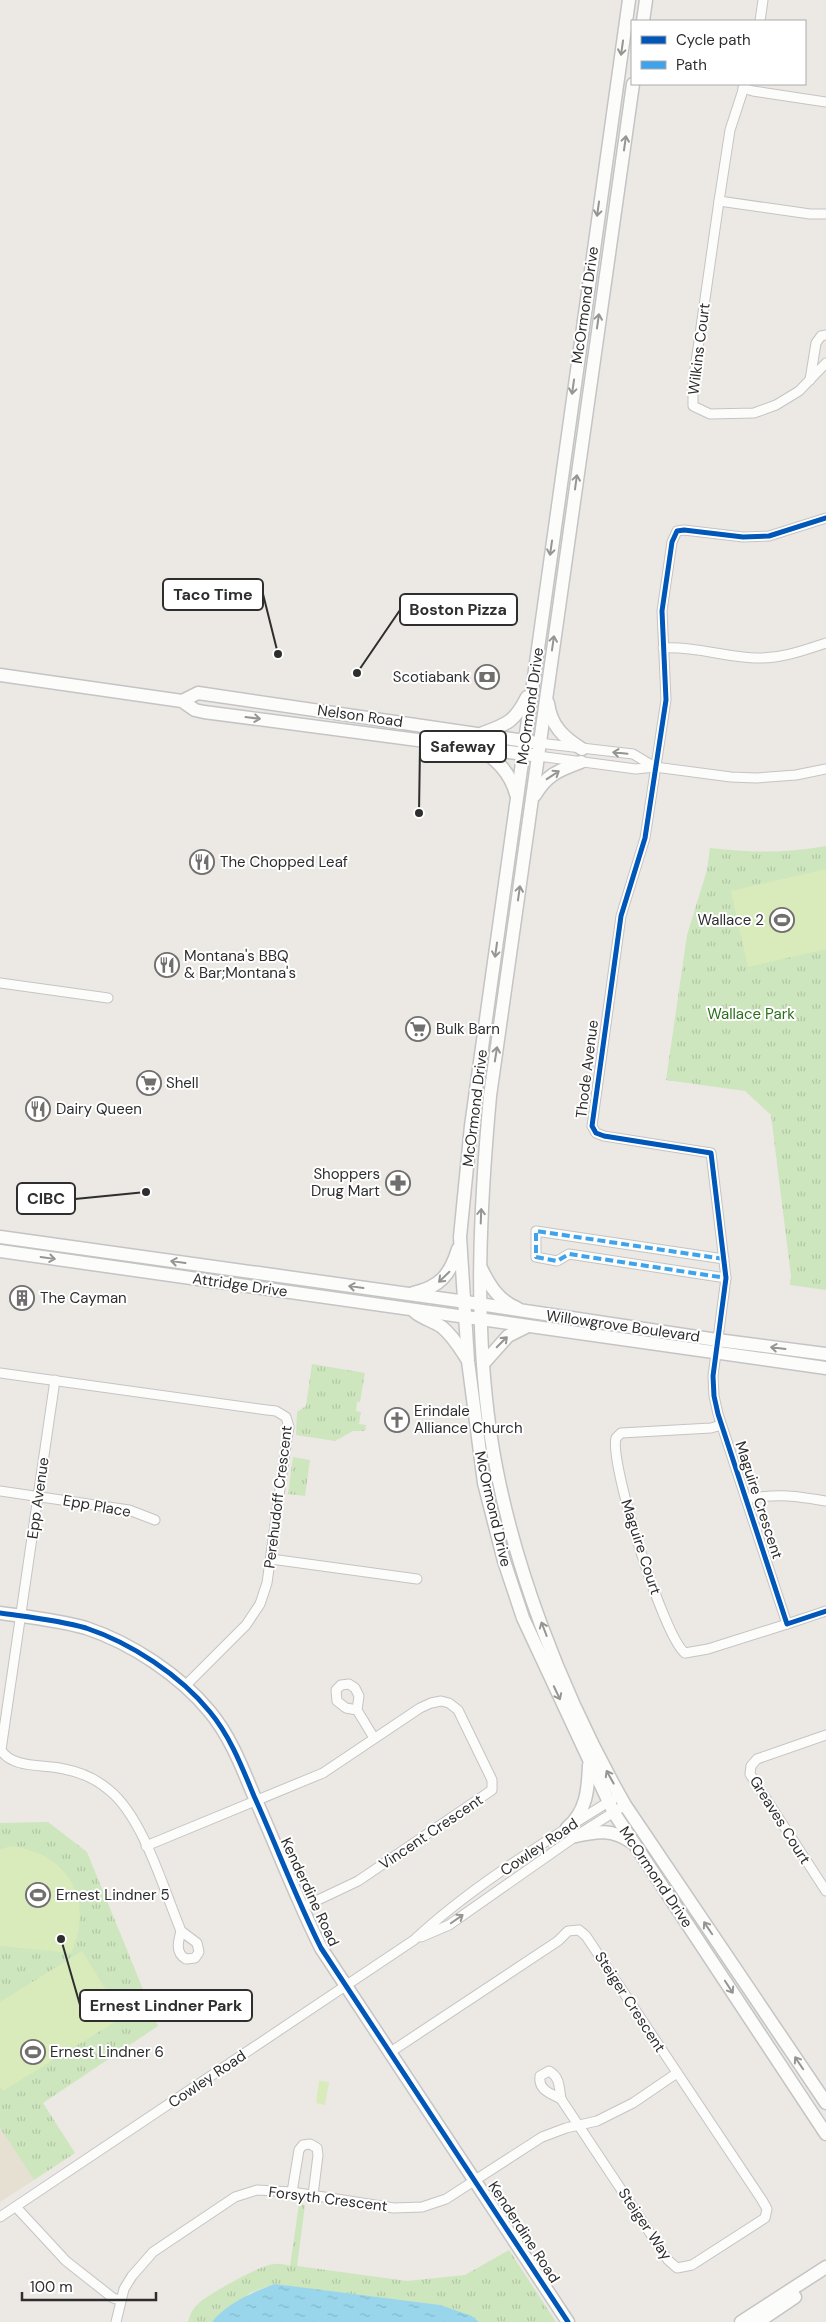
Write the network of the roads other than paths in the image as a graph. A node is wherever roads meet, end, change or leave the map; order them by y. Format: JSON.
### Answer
{"nodes":[{"id":1,"x":629,"y":0,"type":"edge"},
{"id":2,"x":646,"y":0,"type":"edge"},
{"id":3,"x":763,"y":0,"type":"edge"},
{"id":4,"x":643,"y":20,"type":"edge"},
{"id":5,"x":760,"y":20,"type":"edge"},
{"id":6,"x":633,"y":85,"type":"edge"},
{"id":7,"x":744,"y":86,"type":"edge"},
{"id":8,"x":826,"y":102,"type":"edge"},
{"id":9,"x":719,"y":201,"type":"junction"},
{"id":10,"x":826,"y":214,"type":"edge"},
{"id":11,"x":826,"y":335,"type":"edge"},
{"id":12,"x":826,"y":363,"type":"edge"},
{"id":13,"x":810,"y":380,"type":"junction"},
{"id":14,"x":826,"y":518,"type":"edge"},
{"id":15,"x":826,"y":643,"type":"edge"},
{"id":16,"x":664,"y":648,"type":"junction"},
{"id":17,"x":0,"y":675,"type":"edge"},
{"id":18,"x":532,"y":688,"type":"junction"},
{"id":19,"x":547,"y":691,"type":"junction"},
{"id":20,"x":479,"y":741,"type":"junction"},
{"id":21,"x":539,"y":743,"type":"junction"},
{"id":22,"x":524,"y":747,"type":"junction"},
{"id":23,"x":581,"y":755,"type":"junction"},
{"id":24,"x":538,"y":756,"type":"junction"},
{"id":25,"x":655,"y":767,"type":"junction"},
{"id":26,"x":826,"y":769,"type":"edge"},
{"id":27,"x":517,"y":798,"type":"junction"},
{"id":28,"x":533,"y":799,"type":"junction"},
{"id":29,"x":0,"y":983,"type":"edge"},
{"id":30,"x":108,"y":998,"type":"dead end"},
{"id":31,"x":489,"y":1001,"type":"junction"},
{"id":32,"x":500,"y":1027,"type":"junction"},
{"id":33,"x":0,"y":1237,"type":"edge"},
{"id":34,"x":460,"y":1237,"type":"junction"},
{"id":35,"x":0,"y":1251,"type":"edge"},
{"id":36,"x":724,"y":1259,"type":"junction"},
{"id":37,"x":480,"y":1265,"type":"junction"},
{"id":38,"x":726,"y":1278,"type":"junction"},
{"id":39,"x":404,"y":1294,"type":"junction"},
{"id":40,"x":466,"y":1302,"type":"junction"},
{"id":41,"x":480,"y":1304,"type":"junction"},
{"id":42,"x":413,"y":1310,"type":"junction"},
{"id":43,"x":526,"y":1312,"type":"junction"},
{"id":44,"x":467,"y":1317,"type":"junction"},
{"id":45,"x":480,"y":1319,"type":"junction"},
{"id":46,"x":527,"y":1327,"type":"junction"},
{"id":47,"x":717,"y":1346,"type":"junction"},
{"id":48,"x":826,"y":1354,"type":"edge"},
{"id":49,"x":468,"y":1361,"type":"junction"},
{"id":50,"x":484,"y":1364,"type":"junction"},
{"id":51,"x":826,"y":1368,"type":"edge"},
{"id":52,"x":0,"y":1373,"type":"edge"},
{"id":53,"x":54,"y":1380,"type":"junction"},
{"id":54,"x":721,"y":1425,"type":"junction"},
{"id":55,"x":0,"y":1492,"type":"edge"},
{"id":56,"x":38,"y":1497,"type":"junction"},
{"id":57,"x":746,"y":1499,"type":"junction"},
{"id":58,"x":826,"y":1501,"type":"edge"},
{"id":59,"x":155,"y":1520,"type":"dead end"},
{"id":60,"x":271,"y":1559,"type":"junction"},
{"id":61,"x":417,"y":1580,"type":"dead end"},
{"id":62,"x":826,"y":1612,"type":"edge"},
{"id":63,"x":0,"y":1613,"type":"edge"},
{"id":64,"x":21,"y":1615,"type":"junction"},
{"id":65,"x":787,"y":1624,"type":"junction"},
{"id":66,"x":185,"y":1686,"type":"junction"},
{"id":67,"x":356,"y":1710,"type":"dead end"},
{"id":68,"x":826,"y":1735,"type":"edge"},
{"id":69,"x":374,"y":1738,"type":"junction"},
{"id":70,"x":589,"y":1763,"type":"junction"},
{"id":71,"x":622,"y":1800,"type":"junction"},
{"id":72,"x":257,"y":1802,"type":"junction"},
{"id":73,"x":611,"y":1808,"type":"junction"},
{"id":74,"x":572,"y":1832,"type":"junction"},
{"id":75,"x":634,"y":1844,"type":"junction"},
{"id":76,"x":146,"y":1846,"type":"junction"},
{"id":77,"x":826,"y":1891,"type":"edge"},
{"id":78,"x":301,"y":1908,"type":"junction"},
{"id":79,"x":181,"y":1931,"type":"dead end"},
{"id":80,"x":414,"y":1940,"type":"junction"},
{"id":81,"x":347,"y":1985,"type":"junction"},
{"id":82,"x":389,"y":2053,"type":"junction"},
{"id":83,"x":677,"y":2073,"type":"junction"},
{"id":84,"x":561,"y":2099,"type":"dead end"},
{"id":85,"x":826,"y":2103,"type":"edge"},
{"id":86,"x":578,"y":2125,"type":"junction"},
{"id":87,"x":826,"y":2134,"type":"edge"},
{"id":88,"x":475,"y":2180,"type":"junction"},
{"id":89,"x":292,"y":2192,"type":"junction"},
{"id":90,"x":313,"y":2194,"type":"junction"},
{"id":91,"x":16,"y":2207,"type":"junction"},
{"id":92,"x":0,"y":2217,"type":"edge"},
{"id":93,"x":826,"y":2267,"type":"edge"},
{"id":94,"x":826,"y":2276,"type":"edge"},
{"id":95,"x":120,"y":2300,"type":"junction"},
{"id":96,"x":116,"y":2322,"type":"edge"},
{"id":97,"x":568,"y":2322,"type":"edge"},
{"id":98,"x":741,"y":2322,"type":"edge"},
{"id":99,"x":758,"y":2322,"type":"edge"}],
"edges":[{"from":1,"to":18,"type":"main road","name":"McOrmond Drive","one_way":true},
{"from":2,"to":4,"type":"main road"},
{"from":3,"to":5,"type":"street"},
{"from":19,"to":6,"type":"main road","name":"McOrmond Drive","one_way":true},
{"from":7,"to":8,"type":"street"},
{"from":7,"to":9,"type":"street"},
{"from":9,"to":10,"type":"street"},
{"from":9,"to":13,"type":"street","name":"Wilkins Court"},
{"from":11,"to":13,"type":"street"},
{"from":12,"to":13,"type":"street","name":"Wilkins Court"},
{"from":14,"to":16,"type":"street"},
{"from":15,"to":16,"type":"street"},
{"from":16,"to":25,"type":"street"},
{"from":17,"to":20,"type":"main road","name":"Nelson Road"},
{"from":18,"to":20,"type":"main road"},
{"from":18,"to":22,"type":"main road","name":"McOrmond Drive"},
{"from":19,"to":21,"type":"main road","name":"McOrmond Drive"},
{"from":19,"to":23,"type":"main road"},
{"from":20,"to":22,"type":"main road","name":"Nelson Road"},
{"from":20,"to":27,"type":"main road"},
{"from":21,"to":22,"type":"main road","name":"Nelson Road"},
{"from":21,"to":23,"type":"street"},
{"from":21,"to":24,"type":"main road","name":"McOrmond Drive"},
{"from":22,"to":24,"type":"main road","name":"Nelson Road"},
{"from":22,"to":27,"type":"main road","name":"McOrmond Drive"},
{"from":23,"to":24,"type":"street"},
{"from":23,"to":25,"type":"street"},
{"from":25,"to":23,"type":"street","one_way":true},
{"from":28,"to":23,"type":"main road","one_way":true},
{"from":24,"to":28,"type":"main road","name":"McOrmond Drive"},
{"from":25,"to":26,"type":"street"},
{"from":25,"to":36,"type":"street","name":"Thode Avenue"},
{"from":27,"to":31,"type":"main road","name":"McOrmond Drive","one_way":true},
{"from":32,"to":28,"type":"main road","name":"McOrmond Drive","one_way":true},
{"from":29,"to":30,"type":"street"},
{"from":31,"to":32,"type":"main road"},
{"from":31,"to":34,"type":"main road","name":"McOrmond Drive"},
{"from":37,"to":32,"type":"main road","name":"McOrmond Drive","one_way":true},
{"from":39,"to":33,"type":"main road","name":"Attridge Drive","one_way":true},
{"from":34,"to":39,"type":"main road","one_way":true},
{"from":34,"to":40,"type":"main road","name":"McOrmond Drive"},
{"from":35,"to":42,"type":"main road","name":"Attridge Drive","one_way":true},
{"from":36,"to":38,"type":"street","name":"Thode Avenue"},
{"from":36,"to":38,"type":"street"},
{"from":37,"to":41,"type":"main road","name":"McOrmond Drive"},
{"from":37,"to":43,"type":"main road"},
{"from":38,"to":47,"type":"street","name":"Thode Avenue"},
{"from":39,"to":40,"type":"main road","name":"Attridge Drive"},
{"from":40,"to":41,"type":"main road","name":"Attridge Drive"},
{"from":40,"to":44,"type":"main road","name":"McOrmond Drive"},
{"from":41,"to":43,"type":"main road","name":"Willowgrove Boulevard"},
{"from":41,"to":45,"type":"main road","name":"McOrmond Drive"},
{"from":42,"to":44,"type":"main road","name":"Attridge Drive"},
{"from":42,"to":49,"type":"main road"},
{"from":43,"to":47,"type":"main road","name":"Willowgrove Boulevard"},
{"from":44,"to":45,"type":"main road","name":"Attridge Drive"},
{"from":44,"to":49,"type":"main road","name":"McOrmond Drive"},
{"from":45,"to":46,"type":"main road","name":"Willowgrove Boulevard"},
{"from":45,"to":50,"type":"main road","name":"McOrmond Drive"},
{"from":46,"to":47,"type":"main road","name":"Willowgrove Boulevard"},
{"from":50,"to":46,"type":"main road","one_way":true},
{"from":48,"to":47,"type":"main road","name":"Willowgrove Boulevard","one_way":true},
{"from":47,"to":51,"type":"main road","name":"Willowgrove Boulevard"},
{"from":47,"to":54,"type":"street","name":"Maguire Crescent"},
{"from":49,"to":70,"type":"main road","name":"McOrmond Drive","one_way":true},
{"from":71,"to":50,"type":"main road","name":"McOrmond Drive","one_way":true},
{"from":52,"to":53,"type":"street","name":"Perehudoff Crescent"},
{"from":53,"to":56,"type":"street","name":"Epp Avenue"},
{"from":53,"to":60,"type":"street","name":"Perehudoff Crescent"},
{"from":54,"to":57,"type":"street","name":"Maguire Crescent"},
{"from":54,"to":65,"type":"street","name":"Maguire Court"},
{"from":55,"to":56,"type":"street","name":"Epp Place"},
{"from":56,"to":59,"type":"street","name":"Epp Place"},
{"from":56,"to":64,"type":"street","name":"Epp Avenue"},
{"from":57,"to":58,"type":"street"},
{"from":57,"to":65,"type":"street","name":"Maguire Crescent"},
{"from":60,"to":61,"type":"street"},
{"from":60,"to":66,"type":"street","name":"Perehudoff Crescent"},
{"from":62,"to":65,"type":"street"},
{"from":63,"to":64,"type":"main road","name":"Kenderdine Road"},
{"from":64,"to":66,"type":"main road","name":"Kenderdine Road"},
{"from":64,"to":76,"type":"street","name":"Epp Avenue"},
{"from":66,"to":72,"type":"main road","name":"Kenderdine Road"},
{"from":67,"to":69,"type":"street"},
{"from":68,"to":77,"type":"street","name":"Greaves Court"},
{"from":69,"to":72,"type":"street","name":"Vincent Crescent"},
{"from":69,"to":78,"type":"street","name":"Vincent Crescent"},
{"from":70,"to":73,"type":"main road","name":"McOrmond Drive"},
{"from":70,"to":74,"type":"main road"},
{"from":71,"to":73,"type":"street","name":"Cowley Road"},
{"from":85,"to":71,"type":"main road","name":"McOrmond Drive","one_way":true},
{"from":72,"to":76,"type":"street","name":"Vincent Crescent"},
{"from":72,"to":78,"type":"main road","name":"Kenderdine Road"},
{"from":73,"to":74,"type":"street","name":"Cowley Road"},
{"from":73,"to":75,"type":"main road","name":"McOrmond Drive"},
{"from":74,"to":75,"type":"main road"},
{"from":74,"to":80,"type":"street","name":"Cowley Road"},
{"from":80,"to":74,"type":"street","name":"Cowley Road","one_way":true},
{"from":75,"to":87,"type":"main road","name":"McOrmond Drive","one_way":true},
{"from":76,"to":79,"type":"street"},
{"from":78,"to":81,"type":"main road","name":"Kenderdine Road"},
{"from":80,"to":81,"type":"street","name":"Cowley Road"},
{"from":81,"to":82,"type":"main road","name":"Kenderdine Road"},
{"from":81,"to":91,"type":"street","name":"Cowley Road"},
{"from":82,"to":83,"type":"street","name":"Steiger Crescent"},
{"from":82,"to":88,"type":"main road","name":"Kenderdine Road"},
{"from":83,"to":86,"type":"street"},
{"from":83,"to":86,"type":"street","name":"Steiger Way"},
{"from":84,"to":86,"type":"street"},
{"from":86,"to":88,"type":"street"},
{"from":88,"to":90,"type":"street","name":"Forsyth Crescent"},
{"from":88,"to":97,"type":"main road","name":"Kenderdine Road"},
{"from":89,"to":90,"type":"street","name":"Forsyth Crescent"},
{"from":89,"to":90,"type":"street"},
{"from":89,"to":95,"type":"street","name":"Forsyth Crescent"},
{"from":91,"to":92,"type":"street","name":"Cowley Road"},
{"from":91,"to":95,"type":"street"},
{"from":93,"to":98,"type":"main road"},
{"from":94,"to":99,"type":"main road"},
{"from":95,"to":96,"type":"street","name":"Forsyth Crescent"}]}
